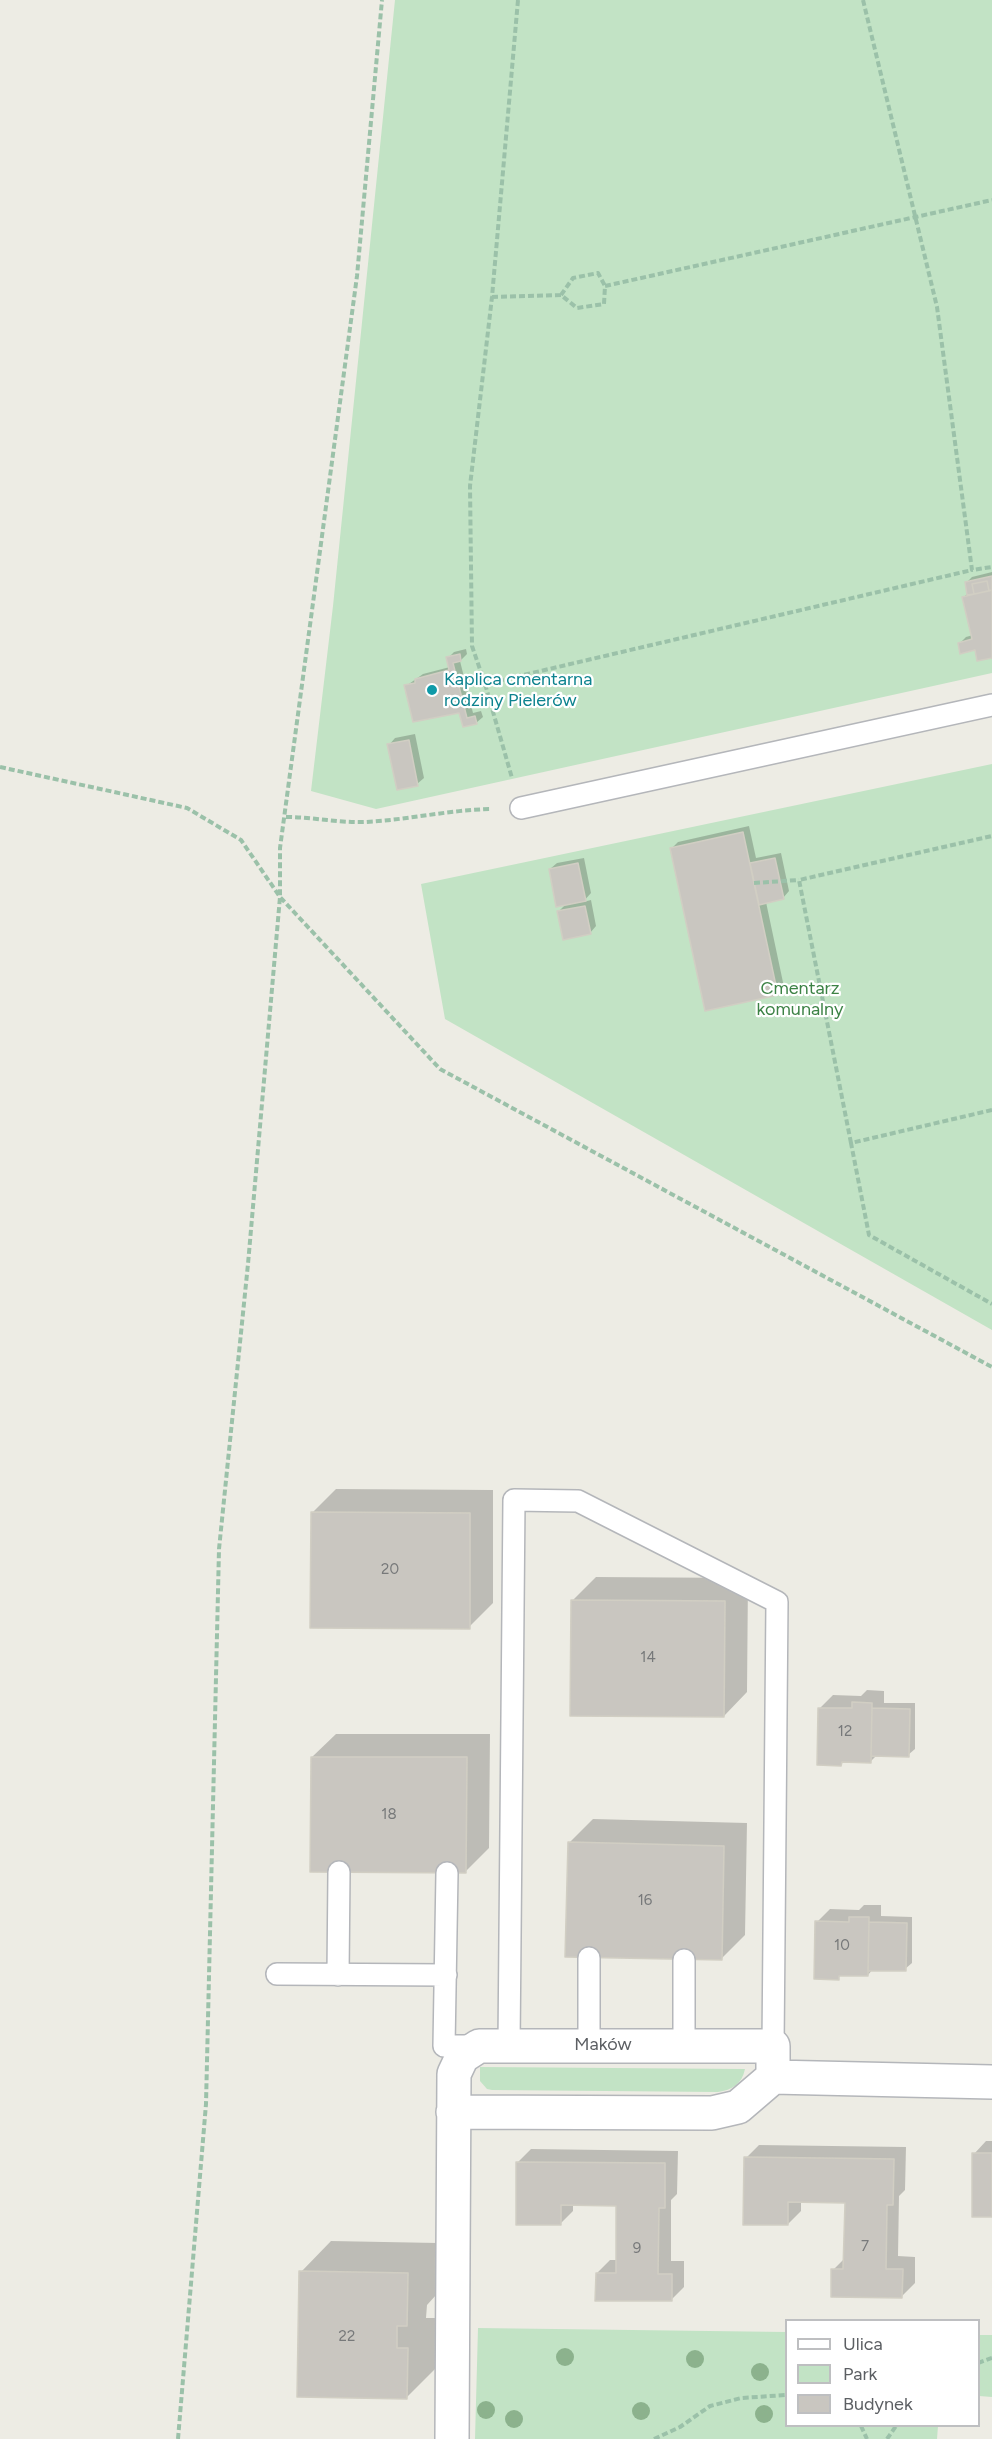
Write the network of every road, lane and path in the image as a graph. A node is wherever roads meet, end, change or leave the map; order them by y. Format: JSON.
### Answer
{"nodes":[{"id":1,"x":382,"y":0,"type":"edge"},
{"id":2,"x":518,"y":0,"type":"edge"},
{"id":3,"x":863,"y":0,"type":"edge"},
{"id":4,"x":992,"y":200,"type":"edge"},
{"id":5,"x":915,"y":216,"type":"junction"},
{"id":6,"x":605,"y":286,"type":"junction"},
{"id":7,"x":561,"y":295,"type":"junction"},
{"id":8,"x":492,"y":297,"type":"junction"},
{"id":9,"x":992,"y":567,"type":"edge"},
{"id":10,"x":972,"y":570,"type":"junction"},
{"id":11,"x":485,"y":684,"type":"junction"},
{"id":12,"x":992,"y":705,"type":"edge"},
{"id":13,"x":0,"y":767,"type":"edge"},
{"id":14,"x":521,"y":808,"type":"junction"},
{"id":15,"x":286,"y":817,"type":"junction"},
{"id":16,"x":992,"y":836,"type":"edge"},
{"id":17,"x":799,"y":880,"type":"junction"},
{"id":18,"x":754,"y":883,"type":"dead end"},
{"id":19,"x":280,"y":897,"type":"junction"},
{"id":20,"x":992,"y":1110,"type":"edge"},
{"id":21,"x":851,"y":1143,"type":"junction"},
{"id":22,"x":992,"y":1304,"type":"edge"},
{"id":23,"x":992,"y":1367,"type":"edge"},
{"id":24,"x":339,"y":1872,"type":"dead end"},
{"id":25,"x":447,"y":1873,"type":"dead end"},
{"id":26,"x":590,"y":1958,"type":"dead end"},
{"id":27,"x":684,"y":1960,"type":"dead end"},
{"id":28,"x":277,"y":1974,"type":"dead end"},
{"id":29,"x":338,"y":1974,"type":"junction"},
{"id":30,"x":446,"y":1975,"type":"junction"},
{"id":31,"x":494,"y":2045,"type":"junction"},
{"id":32,"x":589,"y":2045,"type":"junction"},
{"id":33,"x":684,"y":2046,"type":"junction"},
{"id":34,"x":773,"y":2062,"type":"junction"},
{"id":35,"x":992,"y":2082,"type":"edge"},
{"id":36,"x":453,"y":2112,"type":"junction"},
{"id":37,"x":785,"y":2395,"type":"edge"},
{"id":38,"x":178,"y":2439,"type":"edge"},
{"id":39,"x":452,"y":2439,"type":"edge"},
{"id":40,"x":654,"y":2439,"type":"edge"}],
"edges":[{"from":1,"to":15,"type":"path"},
{"from":2,"to":8,"type":"path"},
{"from":3,"to":5,"type":"path"},
{"from":4,"to":5,"type":"path"},
{"from":5,"to":6,"type":"path"},
{"from":5,"to":10,"type":"path"},
{"from":6,"to":7,"type":"path"},
{"from":6,"to":7,"type":"path"},
{"from":7,"to":8,"type":"path"},
{"from":8,"to":11,"type":"path"},
{"from":9,"to":10,"type":"path"},
{"from":10,"to":11,"type":"path"},
{"from":11,"to":14,"type":"path"},
{"from":12,"to":14,"type":"lane"},
{"from":13,"to":19,"type":"path"},
{"from":14,"to":15,"type":"path"},
{"from":15,"to":19,"type":"path"},
{"from":16,"to":17,"type":"path"},
{"from":17,"to":18,"type":"path"},
{"from":17,"to":21,"type":"path"},
{"from":19,"to":23,"type":"path"},
{"from":19,"to":38,"type":"path"},
{"from":20,"to":21,"type":"path"},
{"from":21,"to":22,"type":"path"},
{"from":24,"to":29,"type":"lane"},
{"from":25,"to":30,"type":"lane"},
{"from":26,"to":32,"type":"lane"},
{"from":27,"to":33,"type":"lane"},
{"from":28,"to":29,"type":"lane"},
{"from":29,"to":30,"type":"lane"},
{"from":30,"to":31,"type":"lane"},
{"from":31,"to":32,"type":"street","name":"Maków"},
{"from":31,"to":34,"type":"lane"},
{"from":31,"to":36,"type":"street"},
{"from":32,"to":33,"type":"street","name":"Maków"},
{"from":33,"to":34,"type":"street","name":"Maków"},
{"from":34,"to":35,"type":"street","name":"Maków"},
{"from":34,"to":36,"type":"street"},
{"from":36,"to":39,"type":"street"},
{"from":37,"to":40,"type":"path"}]}
